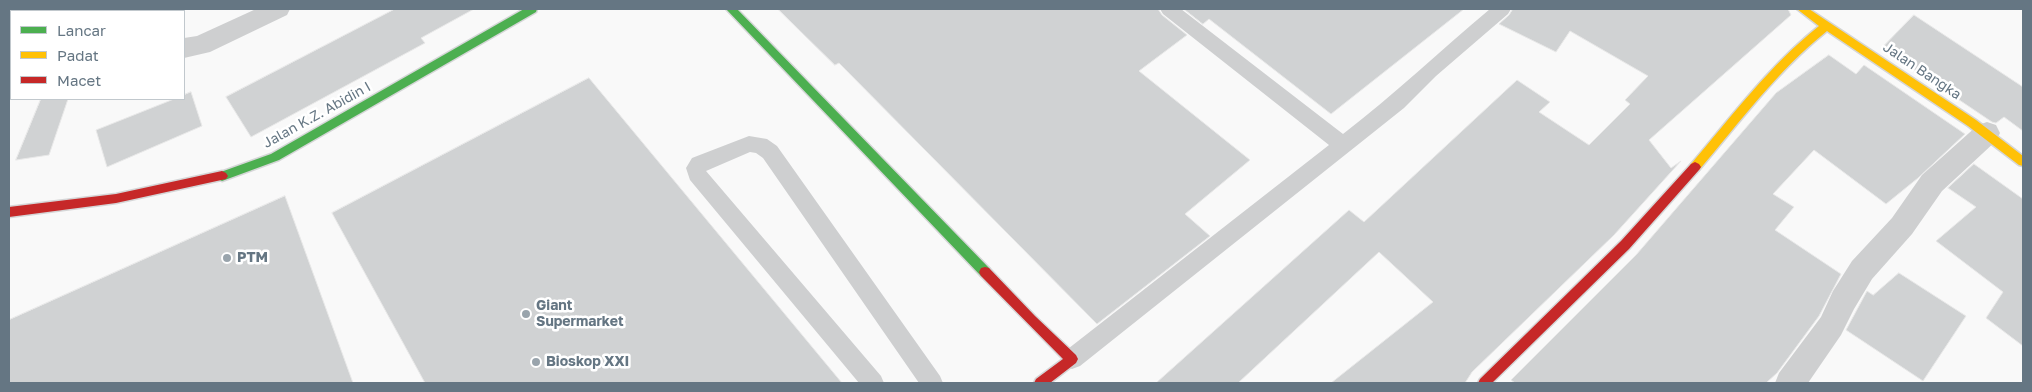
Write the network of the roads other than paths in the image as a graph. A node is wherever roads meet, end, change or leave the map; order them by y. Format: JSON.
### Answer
{"nodes":[{"id":1,"x":278,"y":9,"type":"edge"},
{"id":2,"x":532,"y":9,"type":"edge"},
{"id":3,"x":731,"y":9,"type":"edge"},
{"id":4,"x":1169,"y":9,"type":"edge"},
{"id":5,"x":1502,"y":9,"type":"edge"},
{"id":6,"x":1802,"y":9,"type":"edge"},
{"id":7,"x":1827,"y":25,"type":"junction"},
{"id":8,"x":185,"y":48,"type":"edge"},
{"id":9,"x":1987,"y":133,"type":"junction"},
{"id":10,"x":1343,"y":145,"type":"junction"},
{"id":11,"x":2023,"y":162,"type":"edge"},
{"id":12,"x":9,"y":212,"type":"edge"},
{"id":13,"x":1072,"y":359,"type":"junction"},
{"id":14,"x":1489,"y":382,"type":"edge"},
{"id":15,"x":873,"y":383,"type":"edge"},
{"id":16,"x":932,"y":383,"type":"edge"},
{"id":17,"x":1040,"y":383,"type":"edge"},
{"id":18,"x":1790,"y":383,"type":"edge"}],
"edges":[{"from":1,"to":8,"type":"street"},
{"from":2,"to":12,"type":"street","name":"Jalan K.Z. Abidin I"},
{"from":3,"to":13,"type":"street"},
{"from":4,"to":10,"type":"lane"},
{"from":5,"to":10,"type":"lane"},
{"from":6,"to":7,"type":"street","name":"Jalan Bangka"},
{"from":7,"to":9,"type":"street","name":"Jalan Bangka"},
{"from":7,"to":14,"type":"street"},
{"from":9,"to":11,"type":"street","name":"Jalan Bangka"},
{"from":9,"to":18,"type":"street"},
{"from":10,"to":13,"type":"lane"},
{"from":13,"to":17,"type":"street"},
{"from":15,"to":16,"type":"lane"}]}
